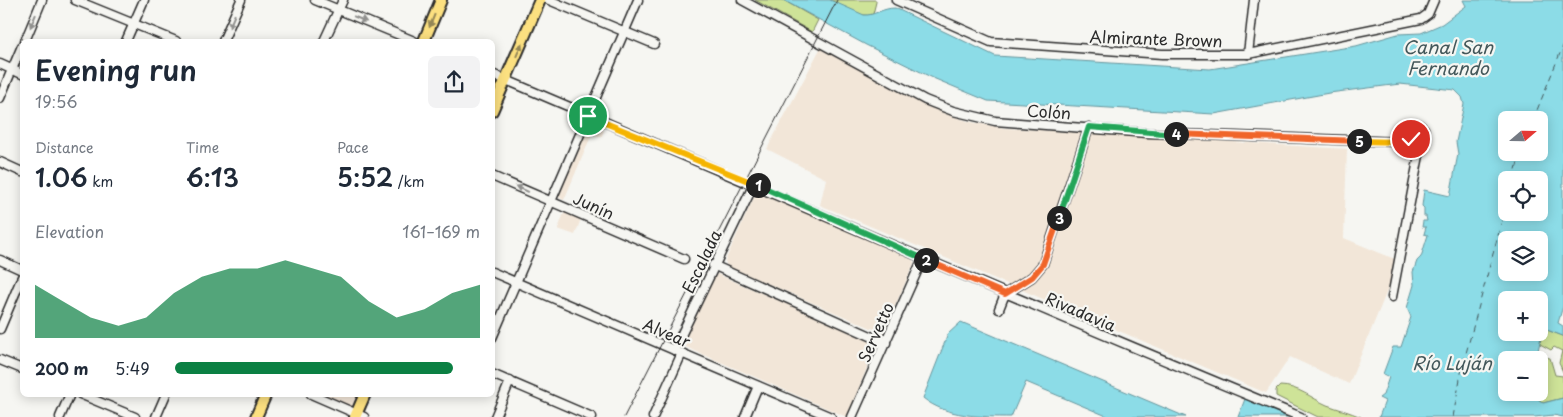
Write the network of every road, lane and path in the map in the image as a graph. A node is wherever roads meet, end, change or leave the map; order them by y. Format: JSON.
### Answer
{"nodes":[{"id":1,"x":42,"y":0,"type":"edge"},
{"id":2,"x":75,"y":0,"type":"edge"},
{"id":3,"x":144,"y":0,"type":"edge"},
{"id":4,"x":241,"y":0,"type":"edge"},
{"id":5,"x":315,"y":0,"type":"edge"},
{"id":6,"x":343,"y":0,"type":"edge"},
{"id":7,"x":441,"y":0,"type":"edge"},
{"id":8,"x":540,"y":0,"type":"edge"},
{"id":9,"x":549,"y":0,"type":"edge"},
{"id":10,"x":638,"y":0,"type":"edge"},
{"id":11,"x":742,"y":0,"type":"edge"},
{"id":12,"x":896,"y":0,"type":"edge"},
{"id":13,"x":1254,"y":0,"type":"edge"},
{"id":14,"x":1434,"y":0,"type":"edge"},
{"id":15,"x":339,"y":10,"type":"junction"},
{"id":16,"x":133,"y":24,"type":"junction"},
{"id":17,"x":623,"y":32,"type":"junction"},
{"id":18,"x":26,"y":39,"type":"edge"},
{"id":19,"x":127,"y":39,"type":"edge"},
{"id":20,"x":171,"y":39,"type":"edge"},
{"id":21,"x":224,"y":39,"type":"edge"},
{"id":22,"x":325,"y":39,"type":"edge"},
{"id":23,"x":409,"y":39,"type":"edge"},
{"id":24,"x":425,"y":39,"type":"edge"},
{"id":25,"x":654,"y":44,"type":"dead end"},
{"id":26,"x":20,"y":51,"type":"edge"},
{"id":27,"x":1248,"y":54,"type":"junction"},
{"id":28,"x":0,"y":64,"type":"edge"},
{"id":29,"x":12,"y":70,"type":"junction"},
{"id":30,"x":20,"y":73,"type":"edge"},
{"id":31,"x":495,"y":75,"type":"edge"},
{"id":32,"x":506,"y":80,"type":"junction"},
{"id":33,"x":0,"y":98,"type":"edge"},
{"id":34,"x":495,"y":104,"type":"edge"},
{"id":35,"x":588,"y":116,"type":"junction"},
{"id":36,"x":1089,"y":127,"type":"junction"},
{"id":37,"x":1408,"y":131,"type":"junction"},
{"id":38,"x":1423,"y":138,"type":"junction"},
{"id":39,"x":1413,"y":140,"type":"junction"},
{"id":40,"x":1394,"y":142,"type":"junction"},
{"id":41,"x":1418,"y":152,"type":"junction"},
{"id":42,"x":0,"y":162,"type":"edge"},
{"id":43,"x":20,"y":171,"type":"edge"},
{"id":44,"x":495,"y":177,"type":"edge"},
{"id":45,"x":754,"y":184,"type":"junction"},
{"id":46,"x":551,"y":202,"type":"junction"},
{"id":47,"x":923,"y":258,"type":"junction"},
{"id":48,"x":0,"y":260,"type":"edge"},
{"id":49,"x":684,"y":260,"type":"dead end"},
{"id":50,"x":713,"y":265,"type":"junction"},
{"id":51,"x":20,"y":269,"type":"edge"},
{"id":52,"x":495,"y":273,"type":"edge"},
{"id":53,"x":20,"y":283,"type":"edge"},
{"id":54,"x":517,"y":283,"type":"junction"},
{"id":55,"x":1005,"y":294,"type":"junction"},
{"id":56,"x":1392,"y":298,"type":"dead end"},
{"id":57,"x":999,"y":309,"type":"dead end"},
{"id":58,"x":0,"y":329,"type":"edge"},
{"id":59,"x":495,"y":331,"type":"edge"},
{"id":60,"x":886,"y":343,"type":"junction"},
{"id":61,"x":678,"y":352,"type":"junction"},
{"id":62,"x":0,"y":360,"type":"edge"},
{"id":63,"x":20,"y":368,"type":"edge"},
{"id":64,"x":495,"y":375,"type":"edge"},
{"id":65,"x":510,"y":381,"type":"junction"},
{"id":66,"x":758,"y":386,"type":"junction"},
{"id":67,"x":69,"y":397,"type":"edge"},
{"id":68,"x":87,"y":397,"type":"edge"},
{"id":69,"x":165,"y":397,"type":"edge"},
{"id":70,"x":265,"y":397,"type":"edge"},
{"id":71,"x":317,"y":397,"type":"edge"},
{"id":72,"x":364,"y":397,"type":"edge"},
{"id":73,"x":358,"y":416,"type":"edge"},
{"id":74,"x":60,"y":417,"type":"edge"},
{"id":75,"x":135,"y":417,"type":"edge"},
{"id":76,"x":156,"y":417,"type":"edge"},
{"id":77,"x":256,"y":417,"type":"edge"},
{"id":78,"x":495,"y":417,"type":"edge"},
{"id":79,"x":592,"y":417,"type":"edge"},
{"id":80,"x":653,"y":417,"type":"edge"},
{"id":81,"x":744,"y":417,"type":"edge"},
{"id":82,"x":830,"y":417,"type":"edge"},
{"id":83,"x":852,"y":417,"type":"edge"},
{"id":84,"x":1301,"y":417,"type":"edge"}],
"edges":[{"from":1,"to":18,"type":"street","one_way":true},
{"from":2,"to":16,"type":"street"},
{"from":3,"to":16,"type":"street"},
{"from":4,"to":21,"type":"street","one_way":true},
{"from":5,"to":15,"type":"street"},
{"from":6,"to":15,"type":"street"},
{"from":7,"to":24,"type":"main road","one_way":true},
{"from":32,"to":8,"type":"main road","one_way":true},
{"from":9,"to":17,"type":"street"},
{"from":10,"to":17,"type":"street"},
{"from":11,"to":36,"type":"street","name":"Colón"},
{"from":12,"to":27,"type":"street","name":"Almirante Brown"},
{"from":13,"to":27,"type":"street"},
{"from":14,"to":27,"type":"street","name":"Almirante Brown"},
{"from":15,"to":22,"type":"street"},
{"from":15,"to":23,"type":"street","one_way":true},
{"from":16,"to":19,"type":"street"},
{"from":16,"to":20,"type":"street"},
{"from":17,"to":25,"type":"street"},
{"from":17,"to":35,"type":"street"},
{"from":26,"to":29,"type":"street"},
{"from":28,"to":29,"type":"street"},
{"from":29,"to":30,"type":"street"},
{"from":29,"to":33,"type":"street"},
{"from":31,"to":32,"type":"street","name":"Rivadavia"},
{"from":32,"to":34,"type":"main road"},
{"from":32,"to":35,"type":"street","name":"Rivadavia"},
{"from":35,"to":45,"type":"street","name":"Rivadavia"},
{"from":35,"to":46,"type":"street"},
{"from":36,"to":40,"type":"street","name":"Colón"},
{"from":36,"to":55,"type":"street"},
{"from":37,"to":38,"type":"street"},
{"from":37,"to":39,"type":"street"},
{"from":37,"to":40,"type":"street"},
{"from":38,"to":39,"type":"street"},
{"from":38,"to":41,"type":"street"},
{"from":39,"to":40,"type":"street","name":"Colón"},
{"from":39,"to":41,"type":"street"},
{"from":41,"to":56,"type":"street"},
{"from":42,"to":43,"type":"street"},
{"from":46,"to":44,"type":"street","name":"Junín","one_way":true},
{"from":45,"to":47,"type":"street","name":"Rivadavia"},
{"from":45,"to":50,"type":"street","name":"Escalada"},
{"from":46,"to":49,"type":"street","name":"Junín"},
{"from":46,"to":54,"type":"street"},
{"from":47,"to":55,"type":"street","name":"Rivadavia"},
{"from":47,"to":60,"type":"street","name":"Servetto"},
{"from":48,"to":51,"type":"street"},
{"from":50,"to":60,"type":"street"},
{"from":50,"to":61,"type":"street","name":"Escalada"},
{"from":52,"to":54,"type":"street","name":"Alvear"},
{"from":53,"to":58,"type":"street"},
{"from":54,"to":59,"type":"street"},
{"from":54,"to":61,"type":"street","name":"Alvear"},
{"from":55,"to":57,"type":"street"},
{"from":55,"to":84,"type":"street","name":"Rivadavia"},
{"from":60,"to":83,"type":"street","name":"Servetto"},
{"from":61,"to":66,"type":"street","name":"Alvear"},
{"from":61,"to":80,"type":"street","name":"Escalada"},
{"from":62,"to":63,"type":"street"},
{"from":64,"to":65,"type":"street"},
{"from":65,"to":78,"type":"street"},
{"from":65,"to":79,"type":"street"},
{"from":66,"to":81,"type":"street"},
{"from":66,"to":82,"type":"street","name":"Alvear"},
{"from":67,"to":74,"type":"street"},
{"from":68,"to":75,"type":"street"},
{"from":69,"to":76,"type":"street"},
{"from":70,"to":77,"type":"main road"},
{"from":71,"to":73,"type":"street"},
{"from":72,"to":73,"type":"main road"}]}
